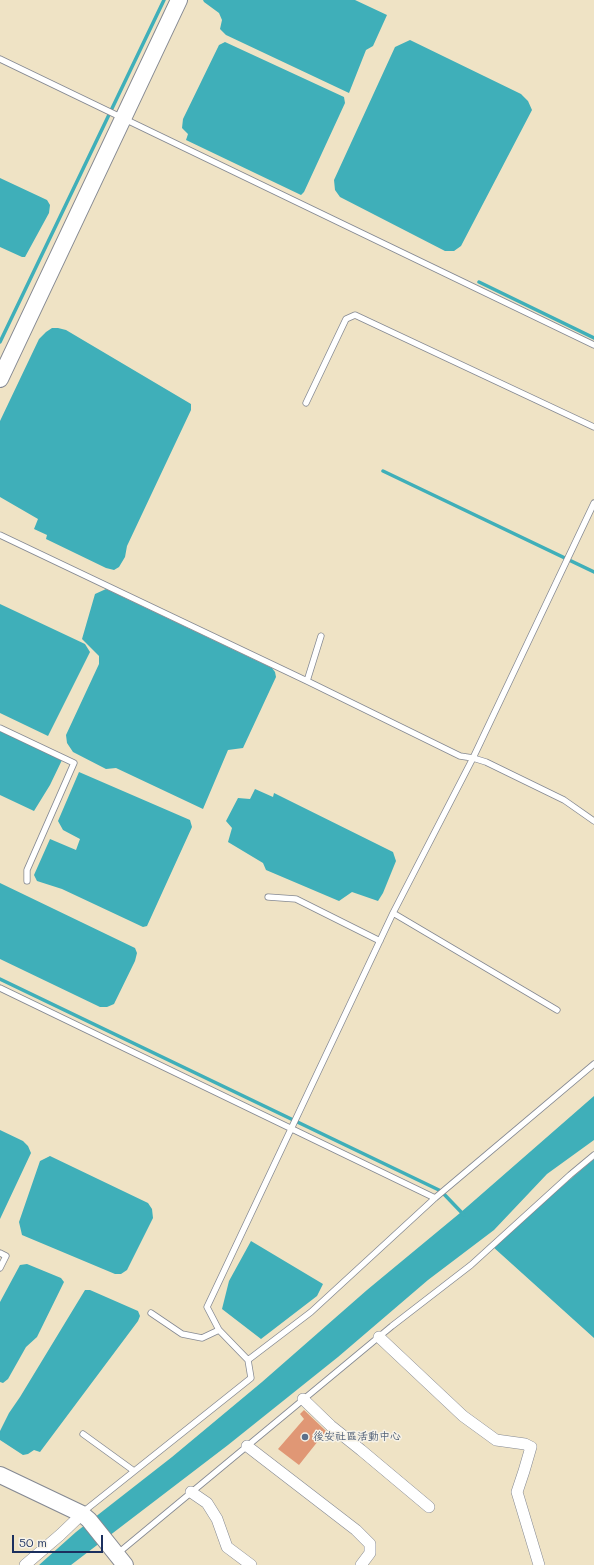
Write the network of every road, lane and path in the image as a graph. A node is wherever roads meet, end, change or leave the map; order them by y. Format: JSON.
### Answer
{"nodes":[{"id":1,"x":179,"y":0,"type":"edge"},
{"id":2,"x":0,"y":59,"type":"edge"},
{"id":3,"x":124,"y":117,"type":"junction"},
{"id":4,"x":594,"y":345,"type":"edge"},
{"id":5,"x":0,"y":379,"type":"edge"},
{"id":6,"x":306,"y":403,"type":"dead end"},
{"id":7,"x":594,"y":428,"type":"edge"},
{"id":8,"x":593,"y":506,"type":"edge"},
{"id":9,"x":0,"y":534,"type":"edge"},
{"id":10,"x":321,"y":636,"type":"dead end"},
{"id":11,"x":307,"y":681,"type":"junction"},
{"id":12,"x":0,"y":728,"type":"edge"},
{"id":13,"x":473,"y":758,"type":"junction"},
{"id":14,"x":594,"y":821,"type":"edge"},
{"id":15,"x":28,"y":881,"type":"dead end"},
{"id":16,"x":268,"y":897,"type":"dead end"},
{"id":17,"x":393,"y":913,"type":"junction"},
{"id":18,"x":380,"y":941,"type":"junction"},
{"id":19,"x":0,"y":988,"type":"edge"},
{"id":20,"x":557,"y":1010,"type":"dead end"},
{"id":21,"x":594,"y":1064,"type":"edge"},
{"id":22,"x":291,"y":1128,"type":"junction"},
{"id":23,"x":594,"y":1155,"type":"edge"},
{"id":24,"x":435,"y":1198,"type":"junction"},
{"id":25,"x":0,"y":1254,"type":"edge"},
{"id":26,"x":0,"y":1268,"type":"edge"},
{"id":27,"x":151,"y":1314,"type":"dead end"},
{"id":28,"x":219,"y":1330,"type":"junction"},
{"id":29,"x":379,"y":1337,"type":"junction"},
{"id":30,"x":248,"y":1360,"type":"junction"},
{"id":31,"x":303,"y":1400,"type":"junction"},
{"id":32,"x":83,"y":1434,"type":"dead end"},
{"id":33,"x":247,"y":1446,"type":"junction"},
{"id":34,"x":134,"y":1471,"type":"junction"},
{"id":35,"x":0,"y":1475,"type":"edge"},
{"id":36,"x":192,"y":1492,"type":"junction"},
{"id":37,"x":429,"y":1507,"type":"dead end"},
{"id":38,"x":85,"y":1517,"type":"junction"},
{"id":39,"x":116,"y":1554,"type":"edge"},
{"id":40,"x":25,"y":1565,"type":"edge"},
{"id":41,"x":251,"y":1565,"type":"edge"},
{"id":42,"x":361,"y":1565,"type":"edge"},
{"id":43,"x":539,"y":1565,"type":"edge"}],
"edges":[{"from":1,"to":3,"type":"street"},
{"from":2,"to":3,"type":"lane"},
{"from":3,"to":4,"type":"lane"},
{"from":3,"to":5,"type":"street"},
{"from":6,"to":7,"type":"lane"},
{"from":8,"to":13,"type":"lane"},
{"from":9,"to":11,"type":"lane"},
{"from":10,"to":11,"type":"lane"},
{"from":11,"to":13,"type":"lane"},
{"from":12,"to":15,"type":"lane"},
{"from":13,"to":14,"type":"lane"},
{"from":13,"to":17,"type":"lane"},
{"from":16,"to":18,"type":"lane"},
{"from":17,"to":18,"type":"lane"},
{"from":17,"to":20,"type":"lane"},
{"from":18,"to":22,"type":"lane"},
{"from":19,"to":22,"type":"lane"},
{"from":21,"to":24,"type":"lane"},
{"from":22,"to":24,"type":"lane"},
{"from":22,"to":28,"type":"lane"},
{"from":23,"to":29,"type":"lane"},
{"from":24,"to":30,"type":"lane"},
{"from":25,"to":26,"type":"lane"},
{"from":27,"to":28,"type":"lane"},
{"from":28,"to":30,"type":"lane"},
{"from":29,"to":31,"type":"lane"},
{"from":29,"to":43,"type":"street"},
{"from":30,"to":34,"type":"lane"},
{"from":31,"to":33,"type":"lane"},
{"from":31,"to":37,"type":"street"},
{"from":32,"to":34,"type":"lane"},
{"from":33,"to":36,"type":"lane"},
{"from":33,"to":42,"type":"street"},
{"from":34,"to":38,"type":"lane"},
{"from":35,"to":38,"type":"street"},
{"from":36,"to":39,"type":"lane"},
{"from":36,"to":41,"type":"street"},
{"from":38,"to":39,"type":"street"},
{"from":38,"to":40,"type":"street"}]}
